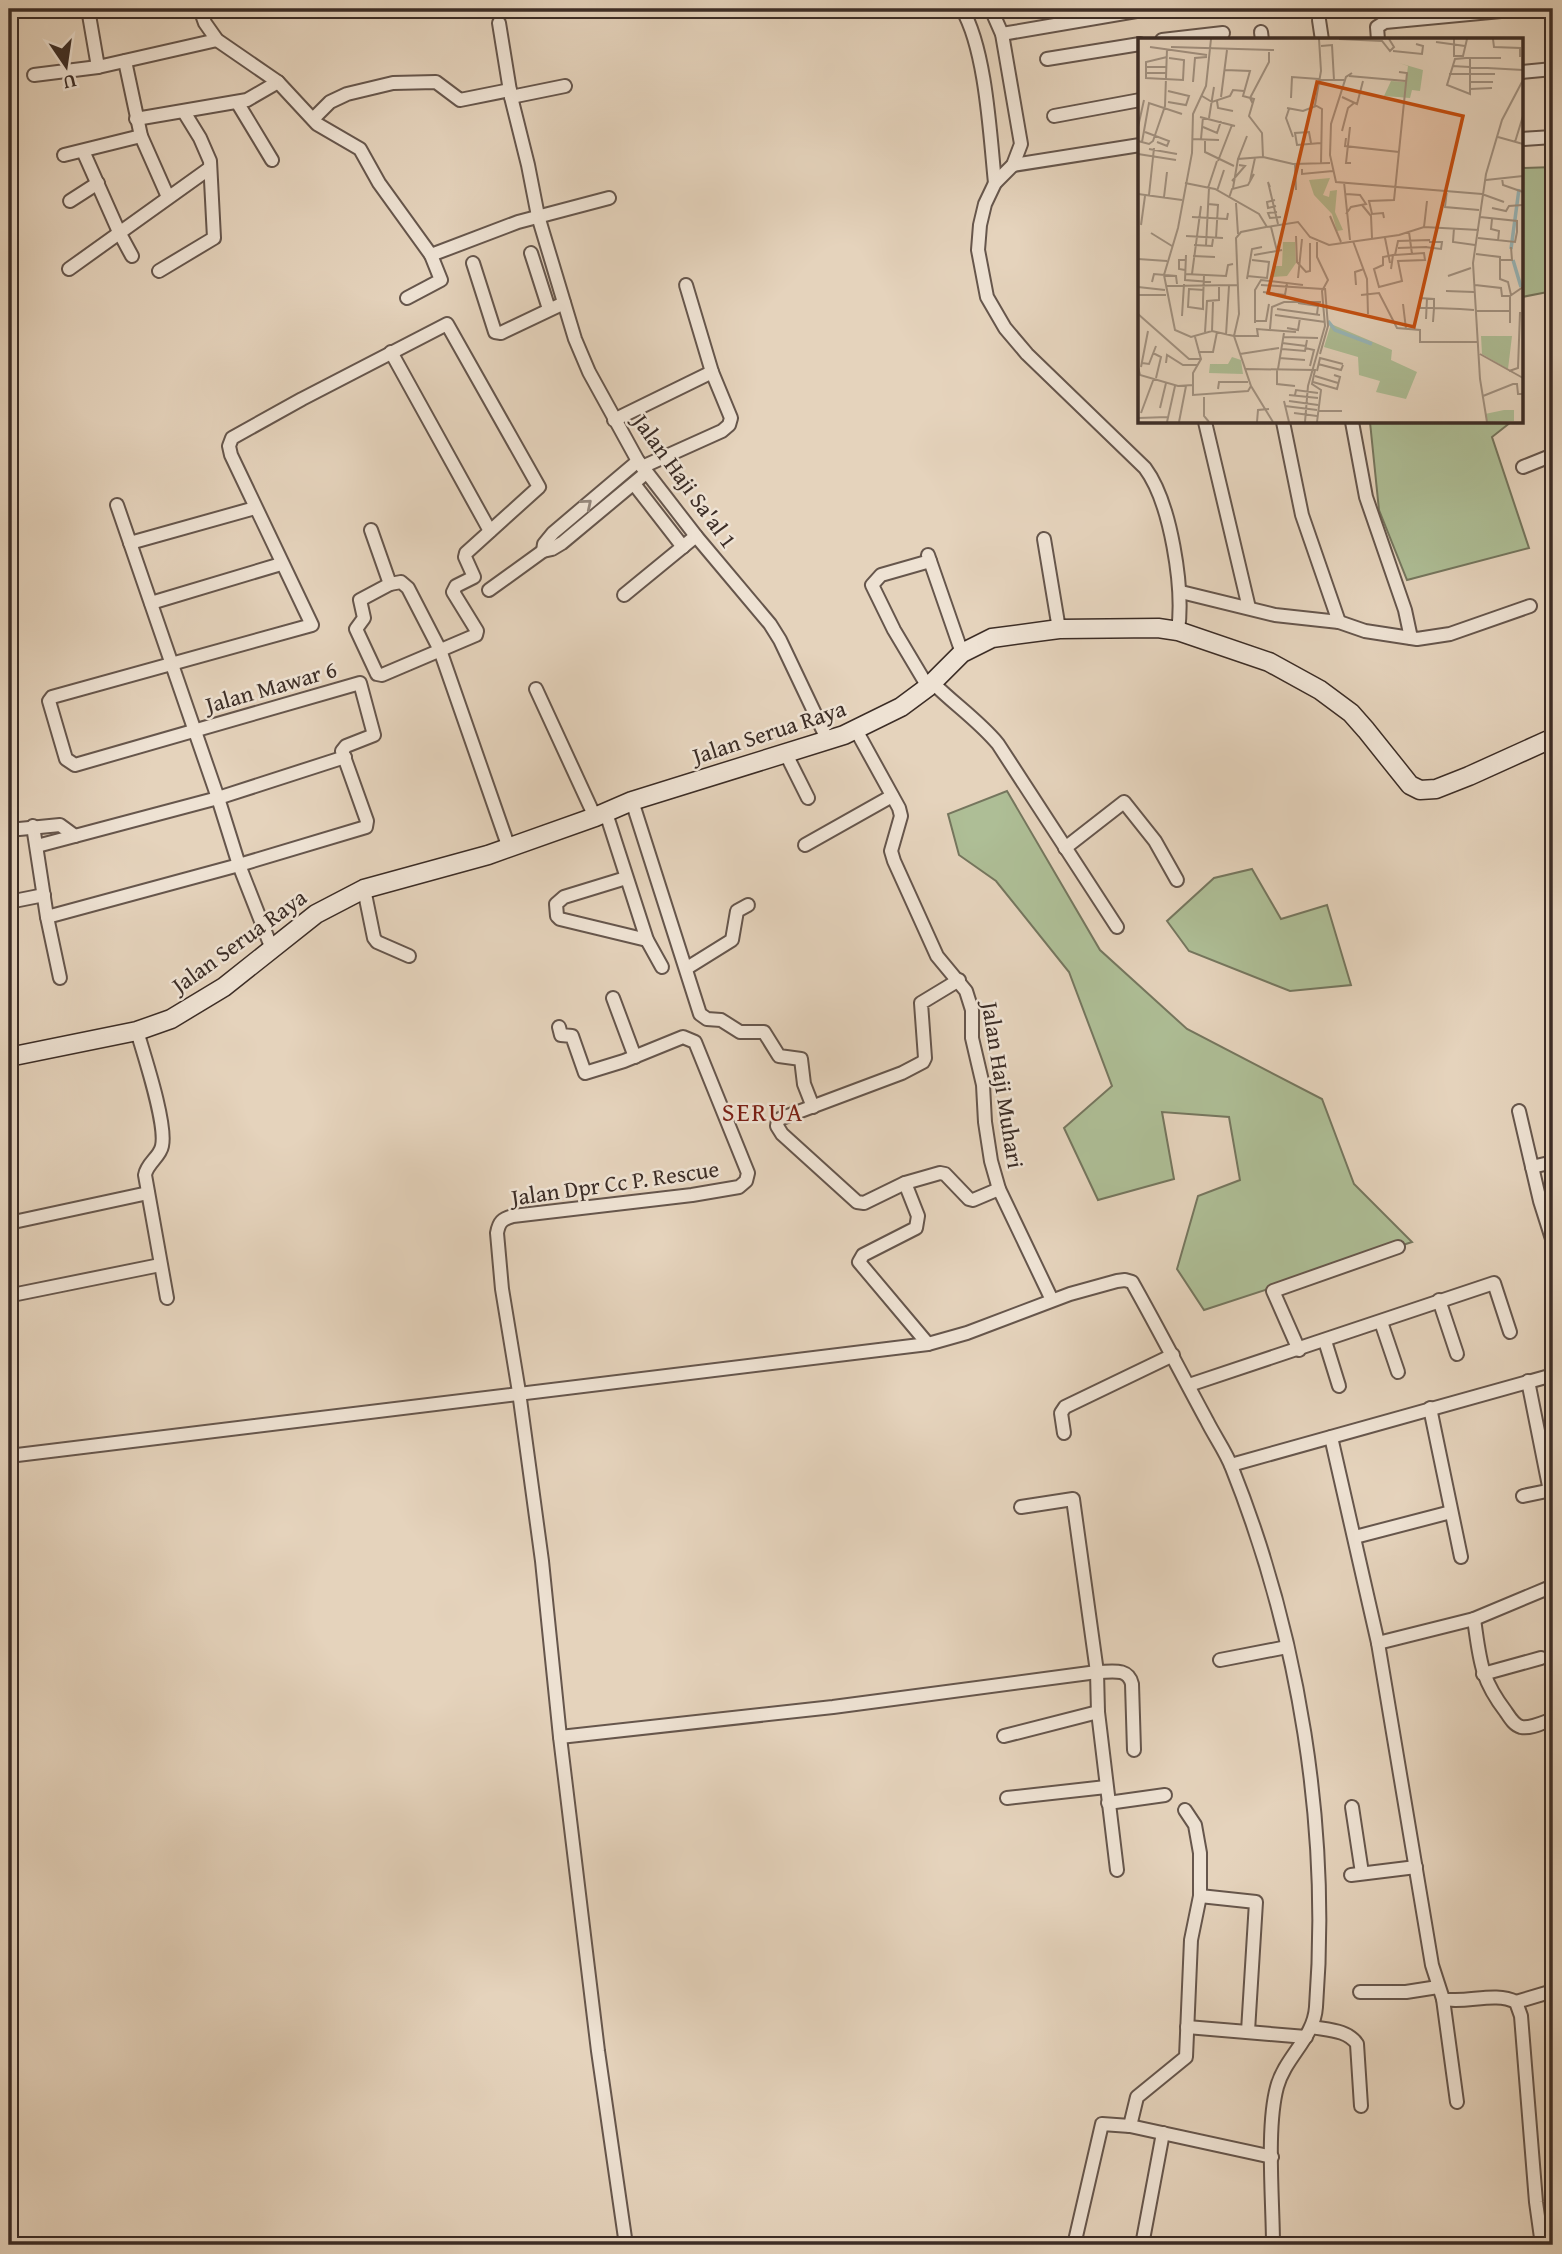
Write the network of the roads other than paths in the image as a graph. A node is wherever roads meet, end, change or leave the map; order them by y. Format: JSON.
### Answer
{"nodes":[{"id":1,"x":88,"y":9,"type":"edge"},
{"id":2,"x":200,"y":9,"type":"edge"},
{"id":3,"x":962,"y":9,"type":"edge"},
{"id":4,"x":991,"y":9,"type":"edge"},
{"id":5,"x":1149,"y":9,"type":"edge"},
{"id":6,"x":1522,"y":9,"type":"edge"},
{"id":7,"x":1444,"y":12,"type":"edge"},
{"id":8,"x":1320,"y":20,"type":"dead end"},
{"id":9,"x":499,"y":23,"type":"dead end"},
{"id":10,"x":1223,"y":33,"type":"dead end"},
{"id":11,"x":1002,"y":34,"type":"junction"},
{"id":12,"x":1179,"y":38,"type":"edge"},
{"id":13,"x":1321,"y":38,"type":"edge"},
{"id":14,"x":1378,"y":38,"type":"edge"},
{"id":15,"x":217,"y":40,"type":"junction"},
{"id":16,"x":1138,"y":44,"type":"edge"},
{"id":17,"x":1047,"y":59,"type":"dead end"},
{"id":18,"x":125,"y":61,"type":"junction"},
{"id":19,"x":98,"y":67,"type":"junction"},
{"id":20,"x":1553,"y":69,"type":"edge"},
{"id":21,"x":1524,"y":72,"type":"edge"},
{"id":22,"x":34,"y":75,"type":"dead end"},
{"id":23,"x":278,"y":82,"type":"junction"},
{"id":24,"x":565,"y":86,"type":"dead end"},
{"id":25,"x":510,"y":94,"type":"junction"},
{"id":26,"x":1138,"y":100,"type":"edge"},
{"id":27,"x":237,"y":102,"type":"junction"},
{"id":28,"x":184,"y":112,"type":"junction"},
{"id":29,"x":1054,"y":116,"type":"dead end"},
{"id":30,"x":136,"y":119,"type":"junction"},
{"id":31,"x":313,"y":119,"type":"junction"},
{"id":32,"x":141,"y":136,"type":"junction"},
{"id":33,"x":1553,"y":137,"type":"edge"},
{"id":34,"x":1524,"y":139,"type":"edge"},
{"id":35,"x":1138,"y":145,"type":"edge"},
{"id":36,"x":83,"y":151,"type":"junction"},
{"id":37,"x":64,"y":155,"type":"dead end"},
{"id":38,"x":272,"y":160,"type":"dead end"},
{"id":39,"x":1013,"y":165,"type":"junction"},
{"id":40,"x":210,"y":168,"type":"junction"},
{"id":41,"x":98,"y":183,"type":"junction"},
{"id":42,"x":995,"y":184,"type":"junction"},
{"id":43,"x":168,"y":197,"type":"junction"},
{"id":44,"x":609,"y":198,"type":"dead end"},
{"id":45,"x":70,"y":201,"type":"dead end"},
{"id":46,"x":538,"y":216,"type":"junction"},
{"id":47,"x":119,"y":232,"type":"junction"},
{"id":48,"x":531,"y":253,"type":"dead end"},
{"id":49,"x":431,"y":255,"type":"junction"},
{"id":50,"x":132,"y":256,"type":"dead end"},
{"id":51,"x":473,"y":263,"type":"dead end"},
{"id":52,"x":69,"y":269,"type":"dead end"},
{"id":53,"x":159,"y":271,"type":"dead end"},
{"id":54,"x":686,"y":285,"type":"dead end"},
{"id":55,"x":9,"y":294,"type":"edge"},
{"id":56,"x":407,"y":298,"type":"dead end"},
{"id":57,"x":564,"y":303,"type":"junction"},
{"id":58,"x":9,"y":308,"type":"edge"},
{"id":59,"x":549,"y":309,"type":"junction"},
{"id":60,"x":391,"y":352,"type":"junction"},
{"id":61,"x":712,"y":372,"type":"junction"},
{"id":62,"x":614,"y":420,"type":"junction"},
{"id":63,"x":1205,"y":424,"type":"edge"},
{"id":64,"x":1283,"y":424,"type":"edge"},
{"id":65,"x":1352,"y":424,"type":"edge"},
{"id":66,"x":1553,"y":455,"type":"edge"},
{"id":67,"x":642,"y":467,"type":"junction"},
{"id":68,"x":1523,"y":467,"type":"dead end"},
{"id":69,"x":634,"y":484,"type":"junction"},
{"id":70,"x":117,"y":505,"type":"dead end"},
{"id":71,"x":255,"y":508,"type":"junction"},
{"id":72,"x":371,"y":530,"type":"dead end"},
{"id":73,"x":490,"y":531,"type":"junction"},
{"id":74,"x":696,"y":536,"type":"junction"},
{"id":75,"x":1044,"y":539,"type":"dead end"},
{"id":76,"x":130,"y":543,"type":"junction"},
{"id":77,"x":683,"y":547,"type":"junction"},
{"id":78,"x":543,"y":551,"type":"junction"},
{"id":79,"x":281,"y":564,"type":"junction"},
{"id":80,"x":390,"y":584,"type":"junction"},
{"id":81,"x":489,"y":590,"type":"dead end"},
{"id":82,"x":1181,"y":592,"type":"junction"},
{"id":83,"x":624,"y":595,"type":"dead end"},
{"id":84,"x":151,"y":603,"type":"junction"},
{"id":85,"x":1530,"y":606,"type":"dead end"},
{"id":86,"x":1249,"y":608,"type":"junction"},
{"id":87,"x":1339,"y":622,"type":"junction"},
{"id":88,"x":1059,"y":629,"type":"junction"},
{"id":89,"x":1178,"y":631,"type":"junction"},
{"id":90,"x":1414,"y":638,"type":"junction"},
{"id":91,"x":440,"y":650,"type":"junction"},
{"id":92,"x":962,"y":653,"type":"junction"},
{"id":93,"x":173,"y":664,"type":"junction"},
{"id":94,"x":931,"y":685,"type":"junction"},
{"id":95,"x":536,"y":690,"type":"dead end"},
{"id":96,"x":856,"y":730,"type":"junction"},
{"id":97,"x":194,"y":732,"type":"junction"},
{"id":98,"x":1553,"y":738,"type":"edge"},
{"id":99,"x":828,"y":741,"type":"junction"},
{"id":100,"x":786,"y":754,"type":"junction"},
{"id":101,"x":345,"y":757,"type":"junction"},
{"id":102,"x":892,"y":796,"type":"junction"},
{"id":103,"x":218,"y":798,"type":"junction"},
{"id":104,"x":808,"y":798,"type":"dead end"},
{"id":105,"x":632,"y":801,"type":"junction"},
{"id":106,"x":600,"y":815,"type":"junction"},
{"id":107,"x":33,"y":826,"type":"junction"},
{"id":108,"x":9,"y":830,"type":"edge"},
{"id":109,"x":75,"y":836,"type":"junction"},
{"id":110,"x":804,"y":845,"type":"dead end"},
{"id":111,"x":37,"y":846,"type":"junction"},
{"id":112,"x":509,"y":848,"type":"junction"},
{"id":113,"x":1065,"y":848,"type":"junction"},
{"id":114,"x":239,"y":865,"type":"junction"},
{"id":115,"x":626,"y":878,"type":"junction"},
{"id":116,"x":1177,"y":880,"type":"dead end"},
{"id":117,"x":364,"y":889,"type":"junction"},
{"id":118,"x":44,"y":895,"type":"junction"},
{"id":119,"x":9,"y":902,"type":"edge"},
{"id":120,"x":748,"y":905,"type":"dead end"},
{"id":121,"x":47,"y":917,"type":"junction"},
{"id":122,"x":1117,"y":927,"type":"dead end"},
{"id":123,"x":647,"y":940,"type":"junction"},
{"id":124,"x":271,"y":949,"type":"junction"},
{"id":125,"x":409,"y":956,"type":"dead end"},
{"id":126,"x":662,"y":967,"type":"dead end"},
{"id":127,"x":687,"y":968,"type":"junction"},
{"id":128,"x":60,"y":978,"type":"dead end"},
{"id":129,"x":959,"y":980,"type":"junction"},
{"id":130,"x":613,"y":998,"type":"dead end"},
{"id":131,"x":703,"y":1018,"type":"junction"},
{"id":132,"x":559,"y":1027,"type":"dead end"},
{"id":133,"x":137,"y":1031,"type":"junction"},
{"id":134,"x":689,"y":1038,"type":"junction"},
{"id":135,"x":635,"y":1056,"type":"junction"},
{"id":136,"x":9,"y":1057,"type":"edge"},
{"id":137,"x":813,"y":1107,"type":"junction"},
{"id":138,"x":1519,"y":1111,"type":"dead end"},
{"id":139,"x":1553,"y":1162,"type":"edge"},
{"id":140,"x":1532,"y":1167,"type":"junction"},
{"id":141,"x":905,"y":1183,"type":"junction"},
{"id":142,"x":999,"y":1189,"type":"junction"},
{"id":143,"x":148,"y":1193,"type":"junction"},
{"id":144,"x":9,"y":1223,"type":"edge"},
{"id":145,"x":1553,"y":1242,"type":"edge"},
{"id":146,"x":1398,"y":1247,"type":"dead end"},
{"id":147,"x":160,"y":1265,"type":"junction"},
{"id":148,"x":9,"y":1292,"type":"edge"},
{"id":149,"x":167,"y":1298,"type":"dead end"},
{"id":150,"x":1052,"y":1300,"type":"junction"},
{"id":151,"x":1439,"y":1300,"type":"junction"},
{"id":152,"x":1381,"y":1322,"type":"junction"},
{"id":153,"x":1510,"y":1332,"type":"dead end"},
{"id":154,"x":1325,"y":1341,"type":"junction"},
{"id":155,"x":928,"y":1344,"type":"junction"},
{"id":156,"x":1299,"y":1350,"type":"junction"},
{"id":157,"x":1457,"y":1354,"type":"dead end"},
{"id":158,"x":1173,"y":1355,"type":"junction"},
{"id":159,"x":1398,"y":1372,"type":"dead end"},
{"id":160,"x":1553,"y":1375,"type":"edge"},
{"id":161,"x":1528,"y":1381,"type":"junction"},
{"id":162,"x":1189,"y":1385,"type":"junction"},
{"id":163,"x":1339,"y":1386,"type":"dead end"},
{"id":164,"x":519,"y":1392,"type":"junction"},
{"id":165,"x":1430,"y":1408,"type":"junction"},
{"id":166,"x":1064,"y":1433,"type":"dead end"},
{"id":167,"x":1331,"y":1437,"type":"junction"},
{"id":168,"x":9,"y":1456,"type":"edge"},
{"id":169,"x":1231,"y":1465,"type":"junction"},
{"id":170,"x":1523,"y":1496,"type":"dead end"},
{"id":171,"x":1021,"y":1507,"type":"dead end"},
{"id":172,"x":1451,"y":1512,"type":"junction"},
{"id":173,"x":1355,"y":1537,"type":"junction"},
{"id":174,"x":1461,"y":1557,"type":"dead end"},
{"id":175,"x":1553,"y":1586,"type":"edge"},
{"id":176,"x":1474,"y":1619,"type":"junction"},
{"id":177,"x":1378,"y":1643,"type":"junction"},
{"id":178,"x":1287,"y":1647,"type":"junction"},
{"id":179,"x":1541,"y":1658,"type":"dead end"},
{"id":180,"x":1220,"y":1660,"type":"dead end"},
{"id":181,"x":1097,"y":1672,"type":"junction"},
{"id":182,"x":1483,"y":1674,"type":"junction"},
{"id":183,"x":1097,"y":1712,"type":"junction"},
{"id":184,"x":1553,"y":1719,"type":"edge"},
{"id":185,"x":1004,"y":1736,"type":"dead end"},
{"id":186,"x":560,"y":1737,"type":"junction"},
{"id":187,"x":1134,"y":1750,"type":"dead end"},
{"id":188,"x":1106,"y":1787,"type":"junction"},
{"id":189,"x":1166,"y":1795,"type":"dead end"},
{"id":190,"x":1007,"y":1798,"type":"dead end"},
{"id":191,"x":1108,"y":1802,"type":"junction"},
{"id":192,"x":1352,"y":1807,"type":"dead end"},
{"id":193,"x":1185,"y":1810,"type":"dead end"},
{"id":194,"x":1416,"y":1867,"type":"junction"},
{"id":195,"x":1117,"y":1870,"type":"dead end"},
{"id":196,"x":1200,"y":1896,"type":"junction"},
{"id":197,"x":1438,"y":1987,"type":"junction"},
{"id":198,"x":1553,"y":1991,"type":"edge"},
{"id":199,"x":1360,"y":1992,"type":"dead end"},
{"id":200,"x":1443,"y":2000,"type":"junction"},
{"id":201,"x":1516,"y":2002,"type":"junction"},
{"id":202,"x":1187,"y":2027,"type":"junction"},
{"id":203,"x":1248,"y":2031,"type":"junction"},
{"id":204,"x":1309,"y":2032,"type":"junction"},
{"id":205,"x":1457,"y":2102,"type":"dead end"},
{"id":206,"x":1361,"y":2106,"type":"dead end"},
{"id":207,"x":1130,"y":2126,"type":"junction"},
{"id":208,"x":1163,"y":2133,"type":"junction"},
{"id":209,"x":1272,"y":2157,"type":"junction"},
{"id":210,"x":626,"y":2245,"type":"edge"},
{"id":211,"x":1074,"y":2245,"type":"edge"},
{"id":212,"x":1142,"y":2245,"type":"edge"},
{"id":213,"x":1273,"y":2245,"type":"edge"},
{"id":214,"x":1542,"y":2245,"type":"edge"}],
"edges":[{"from":1,"to":19,"type":"street"},
{"from":2,"to":15,"type":"street"},
{"from":3,"to":42,"type":"street"},
{"from":4,"to":11,"type":"street"},
{"from":5,"to":11,"type":"street"},
{"from":6,"to":7,"type":"street"},
{"from":7,"to":14,"type":"street"},
{"from":8,"to":13,"type":"street"},
{"from":9,"to":25,"type":"street","name":"Jalan Haji Sa'al 1"},
{"from":10,"to":12,"type":"street"},
{"from":11,"to":39,"type":"street"},
{"from":15,"to":18,"type":"street"},
{"from":15,"to":23,"type":"street"},
{"from":16,"to":17,"type":"street"},
{"from":18,"to":19,"type":"street"},
{"from":18,"to":30,"type":"street"},
{"from":19,"to":22,"type":"street"},
{"from":20,"to":21,"type":"street"},
{"from":23,"to":27,"type":"street"},
{"from":23,"to":31,"type":"street"},
{"from":24,"to":25,"type":"street"},
{"from":25,"to":31,"type":"street"},
{"from":25,"to":46,"type":"street","name":"Jalan Haji Sa'al 1"},
{"from":26,"to":29,"type":"street"},
{"from":27,"to":28,"type":"street"},
{"from":27,"to":38,"type":"street"},
{"from":28,"to":30,"type":"street"},
{"from":28,"to":40,"type":"street"},
{"from":30,"to":32,"type":"street"},
{"from":31,"to":49,"type":"street"},
{"from":32,"to":36,"type":"street"},
{"from":32,"to":43,"type":"street"},
{"from":33,"to":34,"type":"street"},
{"from":35,"to":39,"type":"street"},
{"from":36,"to":37,"type":"street"},
{"from":36,"to":41,"type":"street"},
{"from":39,"to":42,"type":"street"},
{"from":40,"to":43,"type":"street"},
{"from":40,"to":53,"type":"street"},
{"from":41,"to":45,"type":"street"},
{"from":41,"to":47,"type":"street"},
{"from":42,"to":82,"type":"street"},
{"from":43,"to":47,"type":"street"},
{"from":44,"to":46,"type":"street"},
{"from":46,"to":49,"type":"street"},
{"from":46,"to":57,"type":"street","name":"Jalan Haji Sa'al 1"},
{"from":47,"to":50,"type":"street"},
{"from":47,"to":52,"type":"street"},
{"from":48,"to":59,"type":"street"},
{"from":49,"to":56,"type":"street"},
{"from":51,"to":59,"type":"street"},
{"from":54,"to":61,"type":"street"},
{"from":55,"to":58,"type":"street"},
{"from":57,"to":59,"type":"street"},
{"from":57,"to":62,"type":"street","name":"Jalan Haji Sa'al 1"},
{"from":60,"to":71,"type":"street"},
{"from":60,"to":73,"type":"street"},
{"from":60,"to":73,"type":"street"},
{"from":61,"to":62,"type":"street"},
{"from":61,"to":67,"type":"street"},
{"from":62,"to":67,"type":"street","name":"Jalan Haji Sa'al 1"},
{"from":63,"to":86,"type":"street"},
{"from":64,"to":87,"type":"street"},
{"from":65,"to":90,"type":"street"},
{"from":66,"to":68,"type":"street"},
{"from":67,"to":69,"type":"street"},
{"from":67,"to":74,"type":"street","name":"Jalan Haji Sa'al 1"},
{"from":78,"to":67,"type":"street","one_way":true},
{"from":69,"to":77,"type":"street"},
{"from":69,"to":78,"type":"street"},
{"from":70,"to":76,"type":"street"},
{"from":71,"to":76,"type":"street"},
{"from":71,"to":79,"type":"street"},
{"from":72,"to":80,"type":"street"},
{"from":73,"to":91,"type":"street"},
{"from":74,"to":77,"type":"street"},
{"from":74,"to":99,"type":"street","name":"Jalan Haji Sa'al 1"},
{"from":75,"to":88,"type":"street"},
{"from":76,"to":84,"type":"street"},
{"from":77,"to":83,"type":"street"},
{"from":78,"to":81,"type":"street"},
{"from":79,"to":84,"type":"street"},
{"from":79,"to":93,"type":"street"},
{"from":80,"to":91,"type":"street"},
{"from":80,"to":91,"type":"street"},
{"from":82,"to":86,"type":"street"},
{"from":82,"to":89,"type":"street"},
{"from":84,"to":93,"type":"street"},
{"from":85,"to":90,"type":"street"},
{"from":86,"to":87,"type":"street"},
{"from":87,"to":90,"type":"street"},
{"from":88,"to":89,"type":"main road","name":"Jalan Serua Raya"},
{"from":88,"to":92,"type":"main road","name":"Jalan Serua Raya"},
{"from":89,"to":98,"type":"main road","name":"Jalan Serua Raya"},
{"from":91,"to":112,"type":"street"},
{"from":92,"to":94,"type":"main road","name":"Jalan Serua Raya"},
{"from":92,"to":94,"type":"street"},
{"from":93,"to":97,"type":"street"},
{"from":93,"to":97,"type":"street","name":"Jalan Mawar 6"},
{"from":94,"to":96,"type":"main road","name":"Jalan Serua Raya"},
{"from":94,"to":113,"type":"street"},
{"from":95,"to":106,"type":"street"},
{"from":96,"to":99,"type":"main road","name":"Jalan Serua Raya"},
{"from":96,"to":102,"type":"street","name":"Jalan Haji Muhari"},
{"from":97,"to":101,"type":"street","name":"Jalan Mawar 6"},
{"from":97,"to":103,"type":"street"},
{"from":99,"to":100,"type":"main road","name":"Jalan Serua Raya"},
{"from":100,"to":104,"type":"street"},
{"from":100,"to":105,"type":"main road","name":"Jalan Serua Raya"},
{"from":101,"to":103,"type":"street"},
{"from":101,"to":114,"type":"street"},
{"from":102,"to":110,"type":"street"},
{"from":102,"to":129,"type":"street","name":"Jalan Haji Muhari"},
{"from":103,"to":109,"type":"street"},
{"from":103,"to":114,"type":"street"},
{"from":105,"to":106,"type":"main road","name":"Jalan Serua Raya"},
{"from":105,"to":127,"type":"street"},
{"from":106,"to":112,"type":"main road","name":"Jalan Serua Raya"},
{"from":106,"to":115,"type":"street"},
{"from":107,"to":108,"type":"street"},
{"from":107,"to":109,"type":"street"},
{"from":107,"to":111,"type":"street"},
{"from":109,"to":111,"type":"street"},
{"from":111,"to":118,"type":"street"},
{"from":112,"to":117,"type":"main road","name":"Jalan Serua Raya"},
{"from":113,"to":116,"type":"street"},
{"from":113,"to":122,"type":"street"},
{"from":114,"to":121,"type":"street"},
{"from":114,"to":124,"type":"street"},
{"from":115,"to":123,"type":"street"},
{"from":115,"to":123,"type":"street"},
{"from":117,"to":124,"type":"main road","name":"Jalan Serua Raya"},
{"from":117,"to":125,"type":"street"},
{"from":118,"to":119,"type":"street"},
{"from":118,"to":121,"type":"street"},
{"from":120,"to":127,"type":"street"},
{"from":121,"to":128,"type":"street"},
{"from":123,"to":126,"type":"street"},
{"from":124,"to":133,"type":"main road","name":"Jalan Serua Raya"},
{"from":127,"to":131,"type":"street"},
{"from":129,"to":137,"type":"street"},
{"from":129,"to":142,"type":"street","name":"Jalan Haji Muhari"},
{"from":130,"to":135,"type":"street"},
{"from":131,"to":134,"type":"street"},
{"from":131,"to":137,"type":"street"},
{"from":132,"to":135,"type":"street"},
{"from":133,"to":136,"type":"main road","name":"Jalan Serua Raya"},
{"from":133,"to":143,"type":"street"},
{"from":134,"to":135,"type":"street"},
{"from":134,"to":164,"type":"street","name":"Jalan Dpr Cc P. Rescue"},
{"from":137,"to":141,"type":"street"},
{"from":138,"to":140,"type":"street"},
{"from":139,"to":140,"type":"street"},
{"from":140,"to":145,"type":"street"},
{"from":141,"to":142,"type":"street"},
{"from":141,"to":155,"type":"street"},
{"from":142,"to":150,"type":"street","name":"Jalan Haji Muhari"},
{"from":143,"to":144,"type":"street"},
{"from":143,"to":147,"type":"street"},
{"from":146,"to":156,"type":"street"},
{"from":147,"to":148,"type":"street"},
{"from":147,"to":149,"type":"street"},
{"from":150,"to":155,"type":"street"},
{"from":150,"to":158,"type":"street"},
{"from":151,"to":152,"type":"street"},
{"from":151,"to":153,"type":"street"},
{"from":151,"to":157,"type":"street"},
{"from":152,"to":154,"type":"street"},
{"from":152,"to":159,"type":"street"},
{"from":154,"to":156,"type":"street"},
{"from":154,"to":163,"type":"street"},
{"from":155,"to":164,"type":"street"},
{"from":156,"to":162,"type":"street"},
{"from":158,"to":162,"type":"street"},
{"from":158,"to":166,"type":"street"},
{"from":160,"to":161,"type":"street"},
{"from":161,"to":165,"type":"street"},
{"from":161,"to":170,"type":"street"},
{"from":162,"to":169,"type":"street"},
{"from":164,"to":168,"type":"street"},
{"from":164,"to":186,"type":"street"},
{"from":165,"to":167,"type":"street"},
{"from":165,"to":172,"type":"street"},
{"from":167,"to":169,"type":"street"},
{"from":167,"to":173,"type":"street"},
{"from":169,"to":178,"type":"street"},
{"from":171,"to":181,"type":"street"},
{"from":172,"to":173,"type":"street"},
{"from":172,"to":174,"type":"street"},
{"from":173,"to":177,"type":"street"},
{"from":175,"to":176,"type":"street"},
{"from":176,"to":177,"type":"street"},
{"from":176,"to":182,"type":"street"},
{"from":177,"to":194,"type":"street"},
{"from":178,"to":180,"type":"street"},
{"from":178,"to":204,"type":"street"},
{"from":179,"to":182,"type":"street"},
{"from":181,"to":183,"type":"street"},
{"from":181,"to":186,"type":"street"},
{"from":181,"to":187,"type":"street"},
{"from":182,"to":184,"type":"street"},
{"from":183,"to":185,"type":"street"},
{"from":183,"to":188,"type":"street"},
{"from":186,"to":210,"type":"street"},
{"from":188,"to":190,"type":"street"},
{"from":188,"to":191,"type":"street"},
{"from":189,"to":191,"type":"street"},
{"from":191,"to":195,"type":"street"},
{"from":192,"to":194,"type":"street"},
{"from":193,"to":196,"type":"street"},
{"from":194,"to":197,"type":"street"},
{"from":196,"to":202,"type":"street"},
{"from":196,"to":203,"type":"street"},
{"from":197,"to":199,"type":"street"},
{"from":197,"to":200,"type":"street"},
{"from":198,"to":201,"type":"street"},
{"from":200,"to":201,"type":"street"},
{"from":200,"to":205,"type":"street"},
{"from":201,"to":214,"type":"street"},
{"from":202,"to":203,"type":"street"},
{"from":202,"to":207,"type":"street"},
{"from":203,"to":204,"type":"street"},
{"from":204,"to":206,"type":"street"},
{"from":204,"to":209,"type":"street"},
{"from":207,"to":208,"type":"street"},
{"from":207,"to":211,"type":"street"},
{"from":208,"to":209,"type":"street"},
{"from":208,"to":212,"type":"street"},
{"from":209,"to":213,"type":"street"}]}
